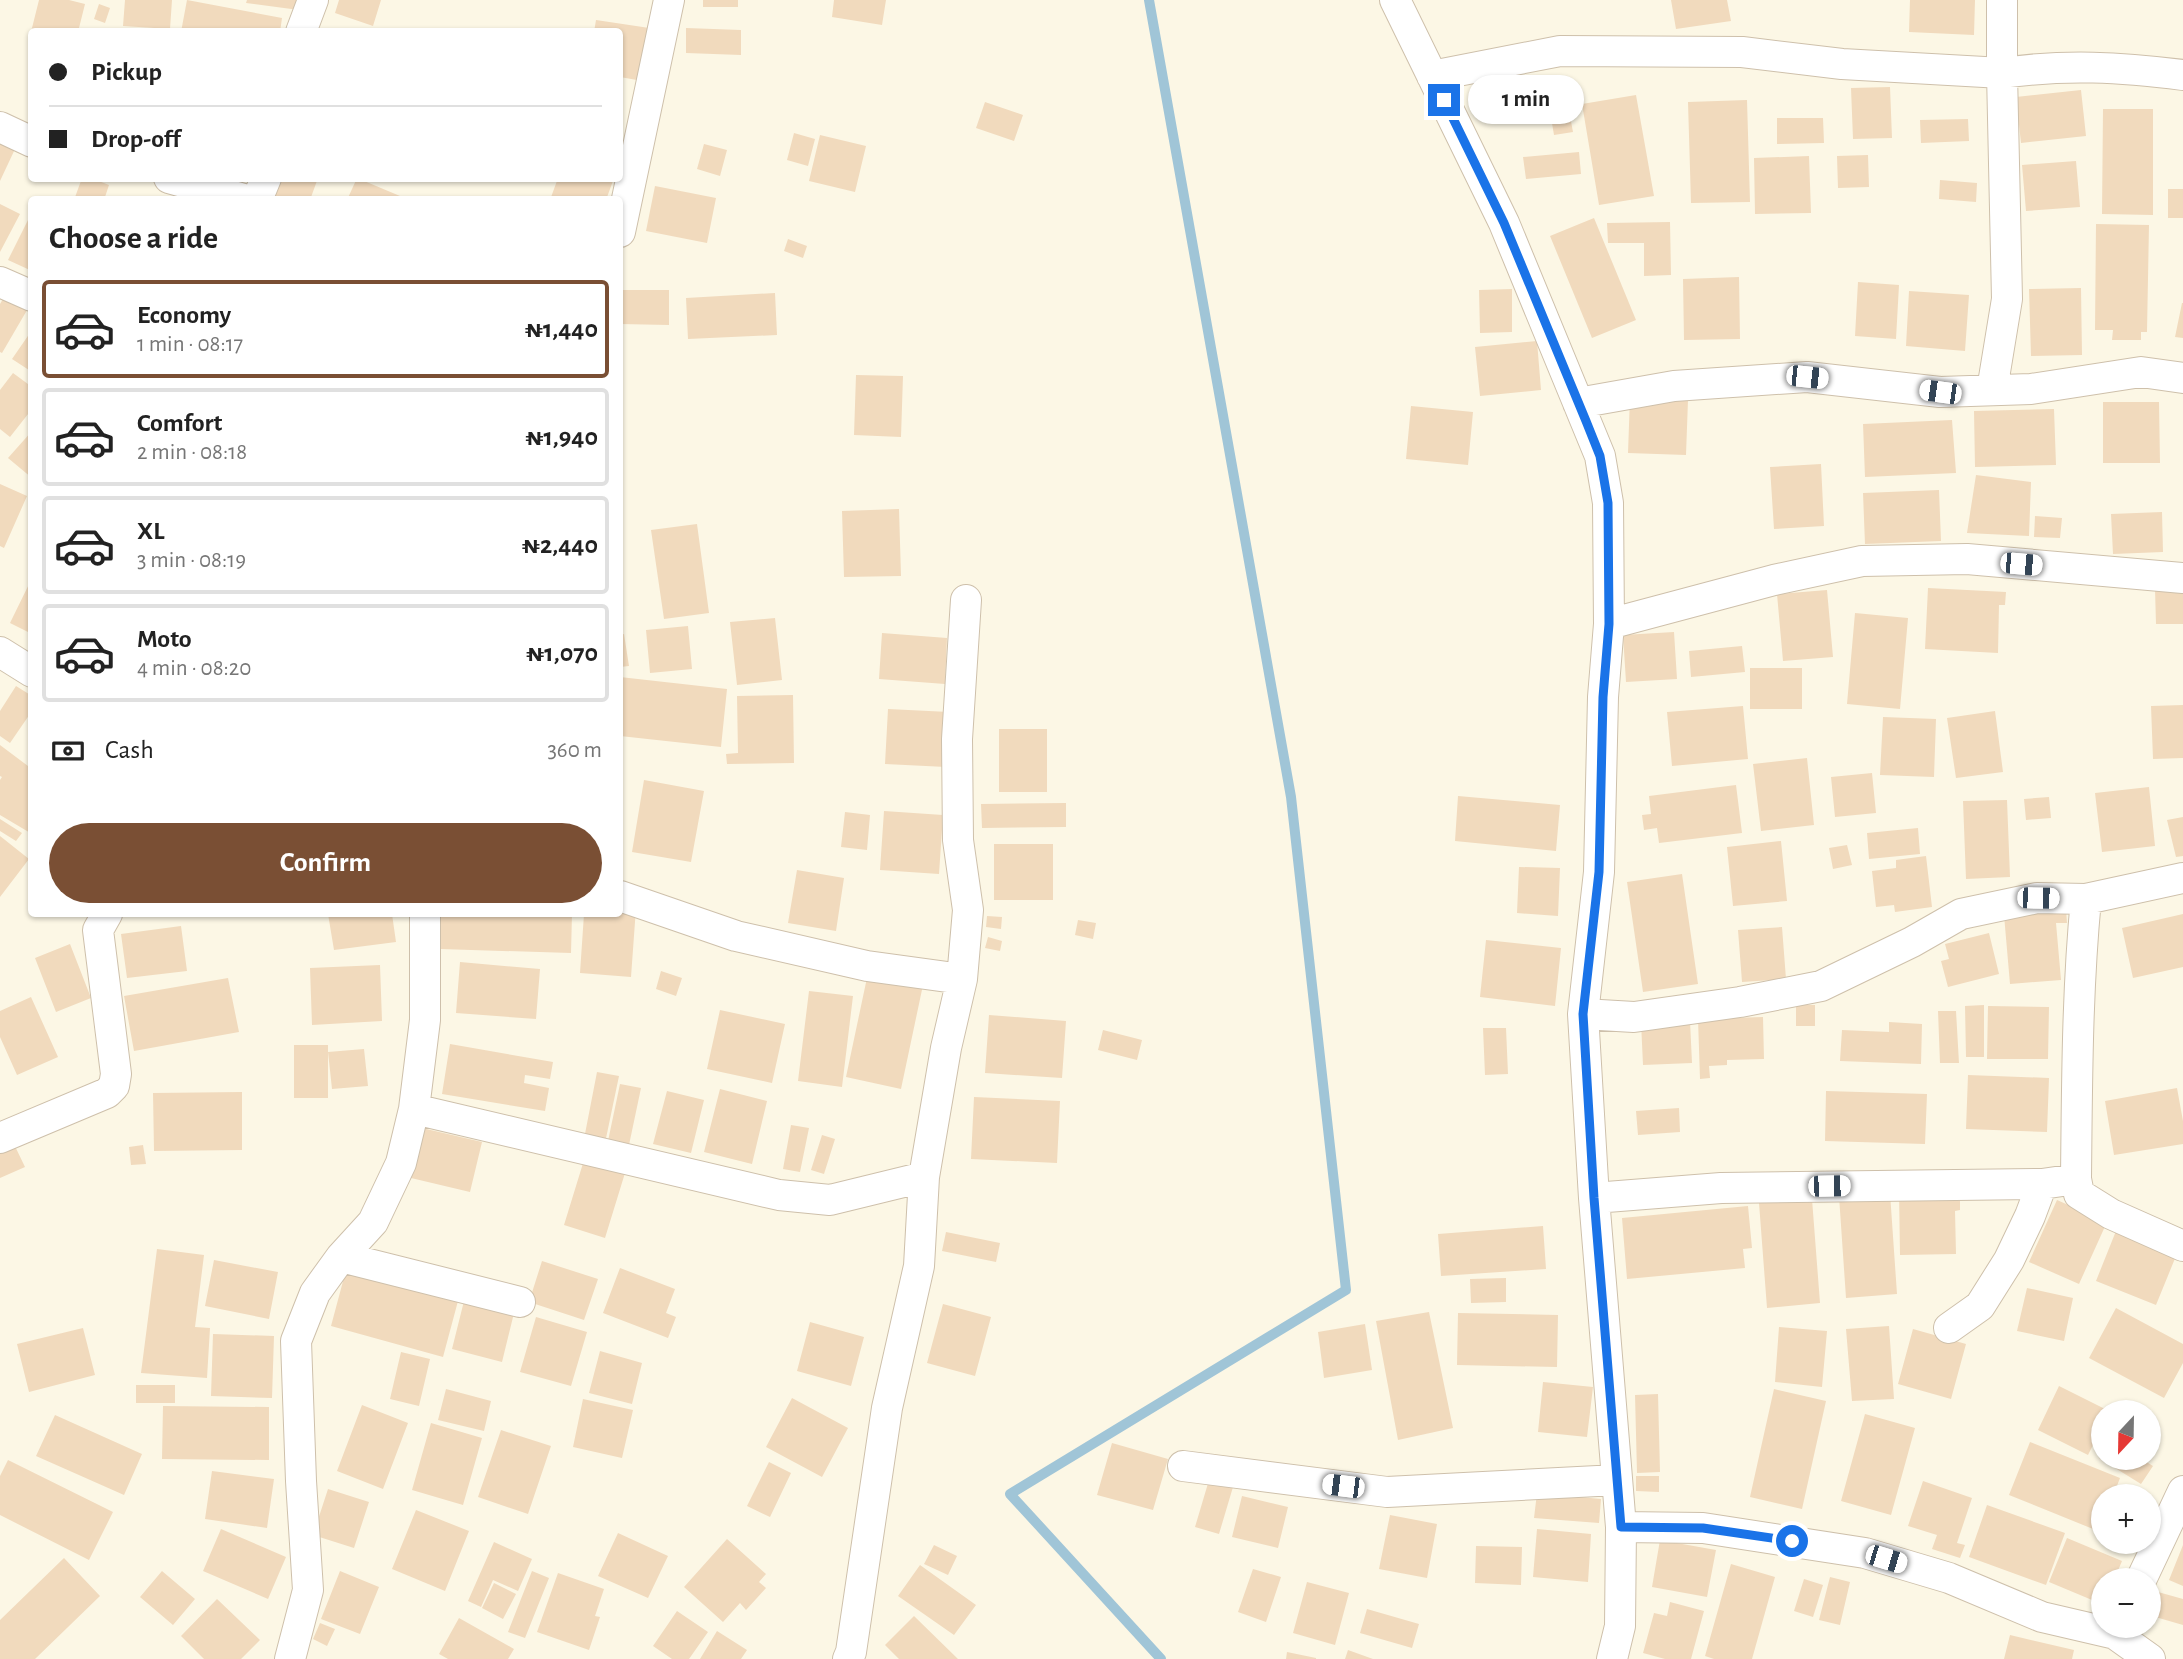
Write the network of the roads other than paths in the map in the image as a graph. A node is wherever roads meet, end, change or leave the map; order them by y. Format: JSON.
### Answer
{"nodes":[{"id":1,"x":313,"y":0,"type":"edge"},
{"id":2,"x":669,"y":0,"type":"edge"},
{"id":3,"x":1395,"y":0,"type":"edge"},
{"id":4,"x":2002,"y":0,"type":"edge"},
{"id":5,"x":302,"y":28,"type":"edge"},
{"id":6,"x":2002,"y":73,"type":"junction"},
{"id":7,"x":2183,"y":75,"type":"edge"},
{"id":8,"x":1432,"y":76,"type":"junction"},
{"id":9,"x":0,"y":127,"type":"edge"},
{"id":10,"x":28,"y":140,"type":"edge"},
{"id":11,"x":183,"y":182,"type":"edge"},
{"id":12,"x":233,"y":196,"type":"edge"},
{"id":13,"x":623,"y":218,"type":"edge"},
{"id":14,"x":0,"y":282,"type":"edge"},
{"id":15,"x":28,"y":294,"type":"edge"},
{"id":16,"x":2183,"y":377,"type":"edge"},
{"id":17,"x":1992,"y":390,"type":"junction"},
{"id":18,"x":1578,"y":403,"type":"junction"},
{"id":19,"x":2183,"y":578,"type":"edge"},
{"id":20,"x":966,"y":600,"type":"dead end"},
{"id":21,"x":1609,"y":624,"type":"junction"},
{"id":22,"x":0,"y":652,"type":"edge"},
{"id":23,"x":28,"y":670,"type":"edge"},
{"id":24,"x":2183,"y":878,"type":"edge"},
{"id":25,"x":623,"y":897,"type":"edge"},
{"id":26,"x":2086,"y":899,"type":"junction"},
{"id":27,"x":106,"y":917,"type":"edge"},
{"id":28,"x":425,"y":917,"type":"edge"},
{"id":29,"x":962,"y":979,"type":"junction"},
{"id":30,"x":1583,"y":1014,"type":"junction"},
{"id":31,"x":414,"y":1109,"type":"junction"},
{"id":32,"x":0,"y":1138,"type":"edge"},
{"id":33,"x":924,"y":1177,"type":"junction"},
{"id":34,"x":2076,"y":1179,"type":"junction"},
{"id":35,"x":2042,"y":1184,"type":"junction"},
{"id":36,"x":1594,"y":1198,"type":"junction"},
{"id":37,"x":2183,"y":1246,"type":"edge"},
{"id":38,"x":341,"y":1257,"type":"junction"},
{"id":39,"x":520,"y":1302,"type":"dead end"},
{"id":40,"x":1949,"y":1328,"type":"dead end"},
{"id":41,"x":1183,"y":1466,"type":"dead end"},
{"id":42,"x":1617,"y":1480,"type":"junction"},
{"id":43,"x":2183,"y":1491,"type":"edge"},
{"id":44,"x":1621,"y":1527,"type":"junction"},
{"id":45,"x":2147,"y":1568,"type":"edge"},
{"id":46,"x":2091,"y":1625,"type":"edge"},
{"id":47,"x":2126,"y":1638,"type":"edge"},
{"id":48,"x":290,"y":1659,"type":"edge"},
{"id":49,"x":848,"y":1659,"type":"edge"},
{"id":50,"x":1612,"y":1659,"type":"edge"},
{"id":51,"x":2150,"y":1659,"type":"edge"}],
"edges":[{"from":1,"to":5,"type":"street"},
{"from":2,"to":13,"type":"street"},
{"from":3,"to":8,"type":"street"},
{"from":4,"to":6,"type":"street"},
{"from":6,"to":7,"type":"street"},
{"from":6,"to":8,"type":"street"},
{"from":6,"to":17,"type":"street"},
{"from":8,"to":18,"type":"street"},
{"from":9,"to":10,"type":"street"},
{"from":11,"to":12,"type":"street"},
{"from":14,"to":15,"type":"street"},
{"from":16,"to":17,"type":"street"},
{"from":17,"to":18,"type":"street"},
{"from":18,"to":21,"type":"street"},
{"from":19,"to":21,"type":"street"},
{"from":20,"to":29,"type":"street"},
{"from":21,"to":30,"type":"street"},
{"from":22,"to":23,"type":"street"},
{"from":24,"to":26,"type":"street"},
{"from":25,"to":29,"type":"street"},
{"from":26,"to":30,"type":"street"},
{"from":26,"to":34,"type":"street"},
{"from":27,"to":32,"type":"street"},
{"from":28,"to":31,"type":"street"},
{"from":29,"to":33,"type":"street"},
{"from":30,"to":36,"type":"street"},
{"from":31,"to":33,"type":"street"},
{"from":31,"to":38,"type":"street"},
{"from":33,"to":49,"type":"street"},
{"from":34,"to":35,"type":"street"},
{"from":34,"to":37,"type":"street"},
{"from":35,"to":36,"type":"street"},
{"from":35,"to":40,"type":"street"},
{"from":36,"to":42,"type":"street"},
{"from":38,"to":39,"type":"street"},
{"from":38,"to":48,"type":"street"},
{"from":41,"to":42,"type":"street"},
{"from":42,"to":44,"type":"street"},
{"from":43,"to":45,"type":"street"},
{"from":44,"to":46,"type":"street"},
{"from":44,"to":50,"type":"street"},
{"from":47,"to":51,"type":"street"}]}
